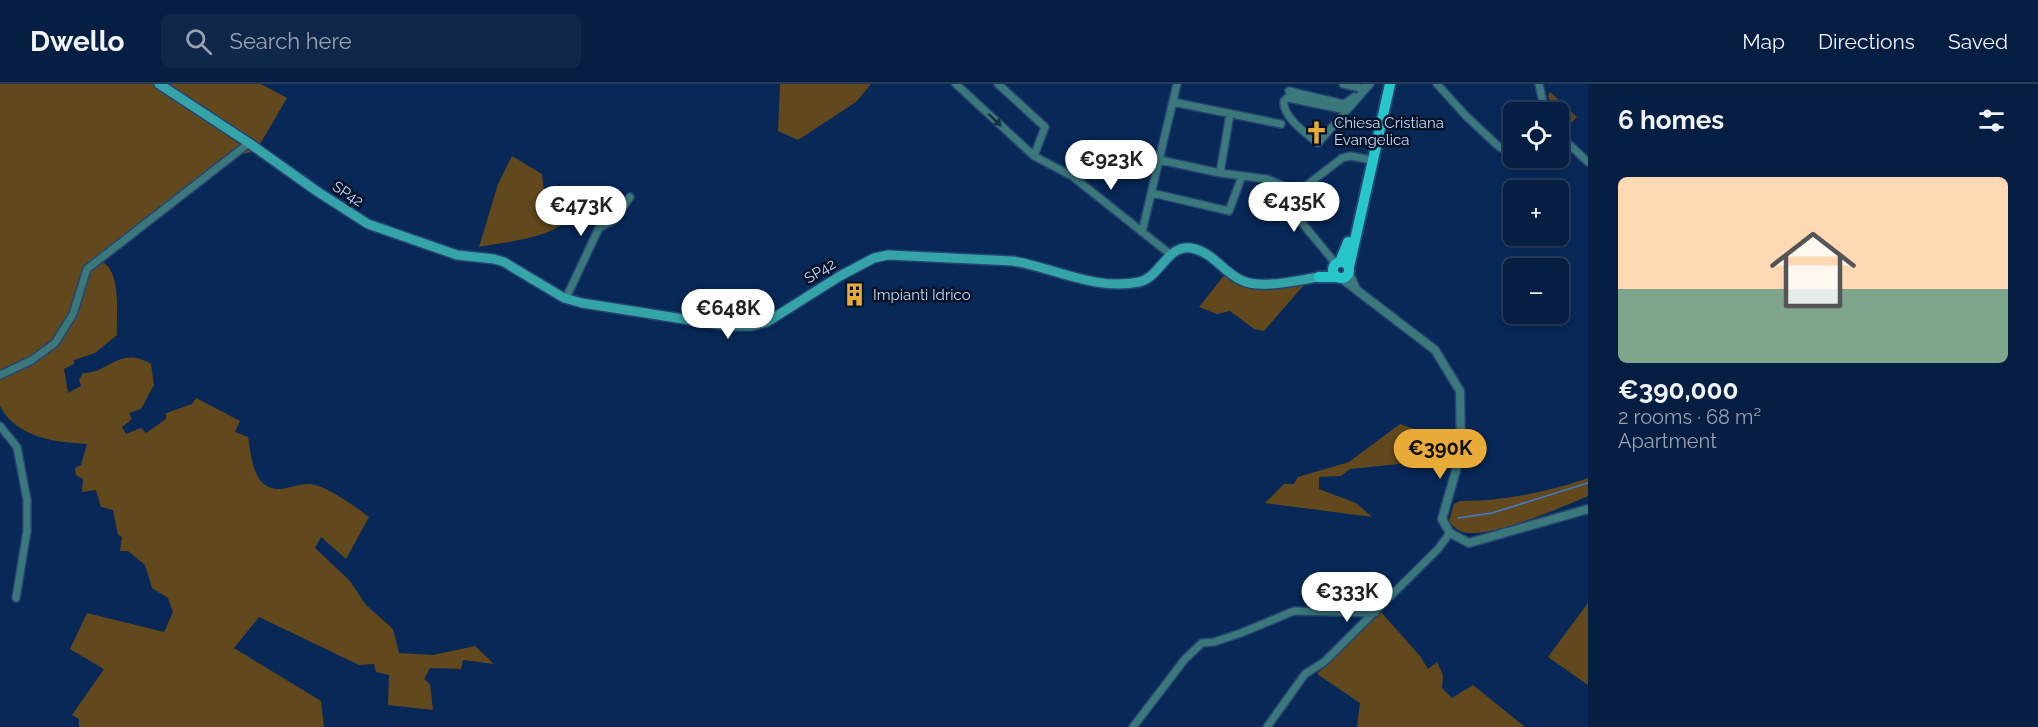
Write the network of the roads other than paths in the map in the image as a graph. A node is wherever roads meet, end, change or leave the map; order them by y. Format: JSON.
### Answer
{"nodes":[{"id":1,"x":159,"y":84,"type":"edge"},
{"id":2,"x":956,"y":84,"type":"edge"},
{"id":3,"x":998,"y":84,"type":"edge"},
{"id":4,"x":1177,"y":84,"type":"edge"},
{"id":5,"x":1343,"y":84,"type":"edge"},
{"id":6,"x":1384,"y":84,"type":"edge"},
{"id":7,"x":1390,"y":84,"type":"edge"},
{"id":8,"x":1437,"y":84,"type":"edge"},
{"id":9,"x":1539,"y":84,"type":"edge"},
{"id":10,"x":1367,"y":86,"type":"edge"},
{"id":11,"x":1288,"y":91,"type":"dead end"},
{"id":12,"x":1173,"y":102,"type":"junction"},
{"id":13,"x":1543,"y":102,"type":"edge"},
{"id":14,"x":1346,"y":110,"type":"junction"},
{"id":15,"x":1230,"y":114,"type":"junction"},
{"id":16,"x":1281,"y":124,"type":"dead end"},
{"id":17,"x":249,"y":143,"type":"junction"},
{"id":18,"x":1569,"y":144,"type":"edge"},
{"id":19,"x":1503,"y":147,"type":"edge"},
{"id":20,"x":1034,"y":156,"type":"junction"},
{"id":21,"x":1366,"y":159,"type":"junction"},
{"id":22,"x":1160,"y":160,"type":"junction"},
{"id":23,"x":1588,"y":162,"type":"edge"},
{"id":24,"x":1220,"y":173,"type":"junction"},
{"id":25,"x":1242,"y":176,"type":"junction"},
{"id":26,"x":1283,"y":186,"type":"junction"},
{"id":27,"x":1298,"y":192,"type":"junction"},
{"id":28,"x":1152,"y":193,"type":"junction"},
{"id":29,"x":630,"y":196,"type":"dead end"},
{"id":30,"x":1289,"y":207,"type":"junction"},
{"id":31,"x":1142,"y":232,"type":"junction"},
{"id":32,"x":1170,"y":254,"type":"junction"},
{"id":33,"x":1341,"y":270,"type":"junction"},
{"id":34,"x":1318,"y":277,"type":"joint"},
{"id":35,"x":566,"y":298,"type":"junction"},
{"id":36,"x":0,"y":375,"type":"edge"},
{"id":37,"x":0,"y":426,"type":"edge"},
{"id":38,"x":1588,"y":509,"type":"edge"},
{"id":39,"x":1450,"y":533,"type":"junction"},
{"id":40,"x":16,"y":598,"type":"dead end"},
{"id":41,"x":1375,"y":613,"type":"junction"},
{"id":42,"x":1133,"y":727,"type":"edge"},
{"id":43,"x":1267,"y":727,"type":"edge"}],
"edges":[{"from":1,"to":17,"type":"main road","name":"SP42","number":"SP42"},
{"from":2,"to":20,"type":"street","one_way":true},
{"from":3,"to":20,"type":"street"},
{"from":4,"to":12,"type":"street"},
{"from":5,"to":10,"type":"street"},
{"from":6,"to":21,"type":"main road"},
{"from":7,"to":33,"type":"main road"},
{"from":8,"to":19,"type":"street"},
{"from":9,"to":13,"type":"street"},
{"from":10,"to":11,"type":"street"},
{"from":10,"to":14,"type":"street"},
{"from":12,"to":15,"type":"street"},
{"from":12,"to":22,"type":"street"},
{"from":14,"to":14,"type":"street"},
{"from":15,"to":16,"type":"street"},
{"from":15,"to":24,"type":"street"},
{"from":17,"to":35,"type":"main road","name":"SP42","number":"SP42"},
{"from":17,"to":36,"type":"street"},
{"from":18,"to":23,"type":"street"},
{"from":20,"to":31,"type":"street"},
{"from":21,"to":27,"type":"street"},
{"from":21,"to":33,"type":"main road"},
{"from":22,"to":24,"type":"street"},
{"from":22,"to":28,"type":"street"},
{"from":24,"to":25,"type":"street"},
{"from":25,"to":26,"type":"street"},
{"from":25,"to":28,"type":"street"},
{"from":26,"to":27,"type":"street"},
{"from":26,"to":30,"type":"street"},
{"from":27,"to":30,"type":"street"},
{"from":28,"to":31,"type":"street"},
{"from":29,"to":35,"type":"street"},
{"from":30,"to":33,"type":"street"},
{"from":31,"to":32,"type":"street"},
{"from":32,"to":34,"type":"main road"},
{"from":32,"to":35,"type":"main road","name":"SP42","number":"SP42"},
{"from":33,"to":34,"type":"main road"},
{"from":33,"to":39,"type":"street"},
{"from":37,"to":40,"type":"street"},
{"from":38,"to":39,"type":"street"},
{"from":39,"to":41,"type":"street"},
{"from":41,"to":42,"type":"street"},
{"from":41,"to":43,"type":"street"}]}
